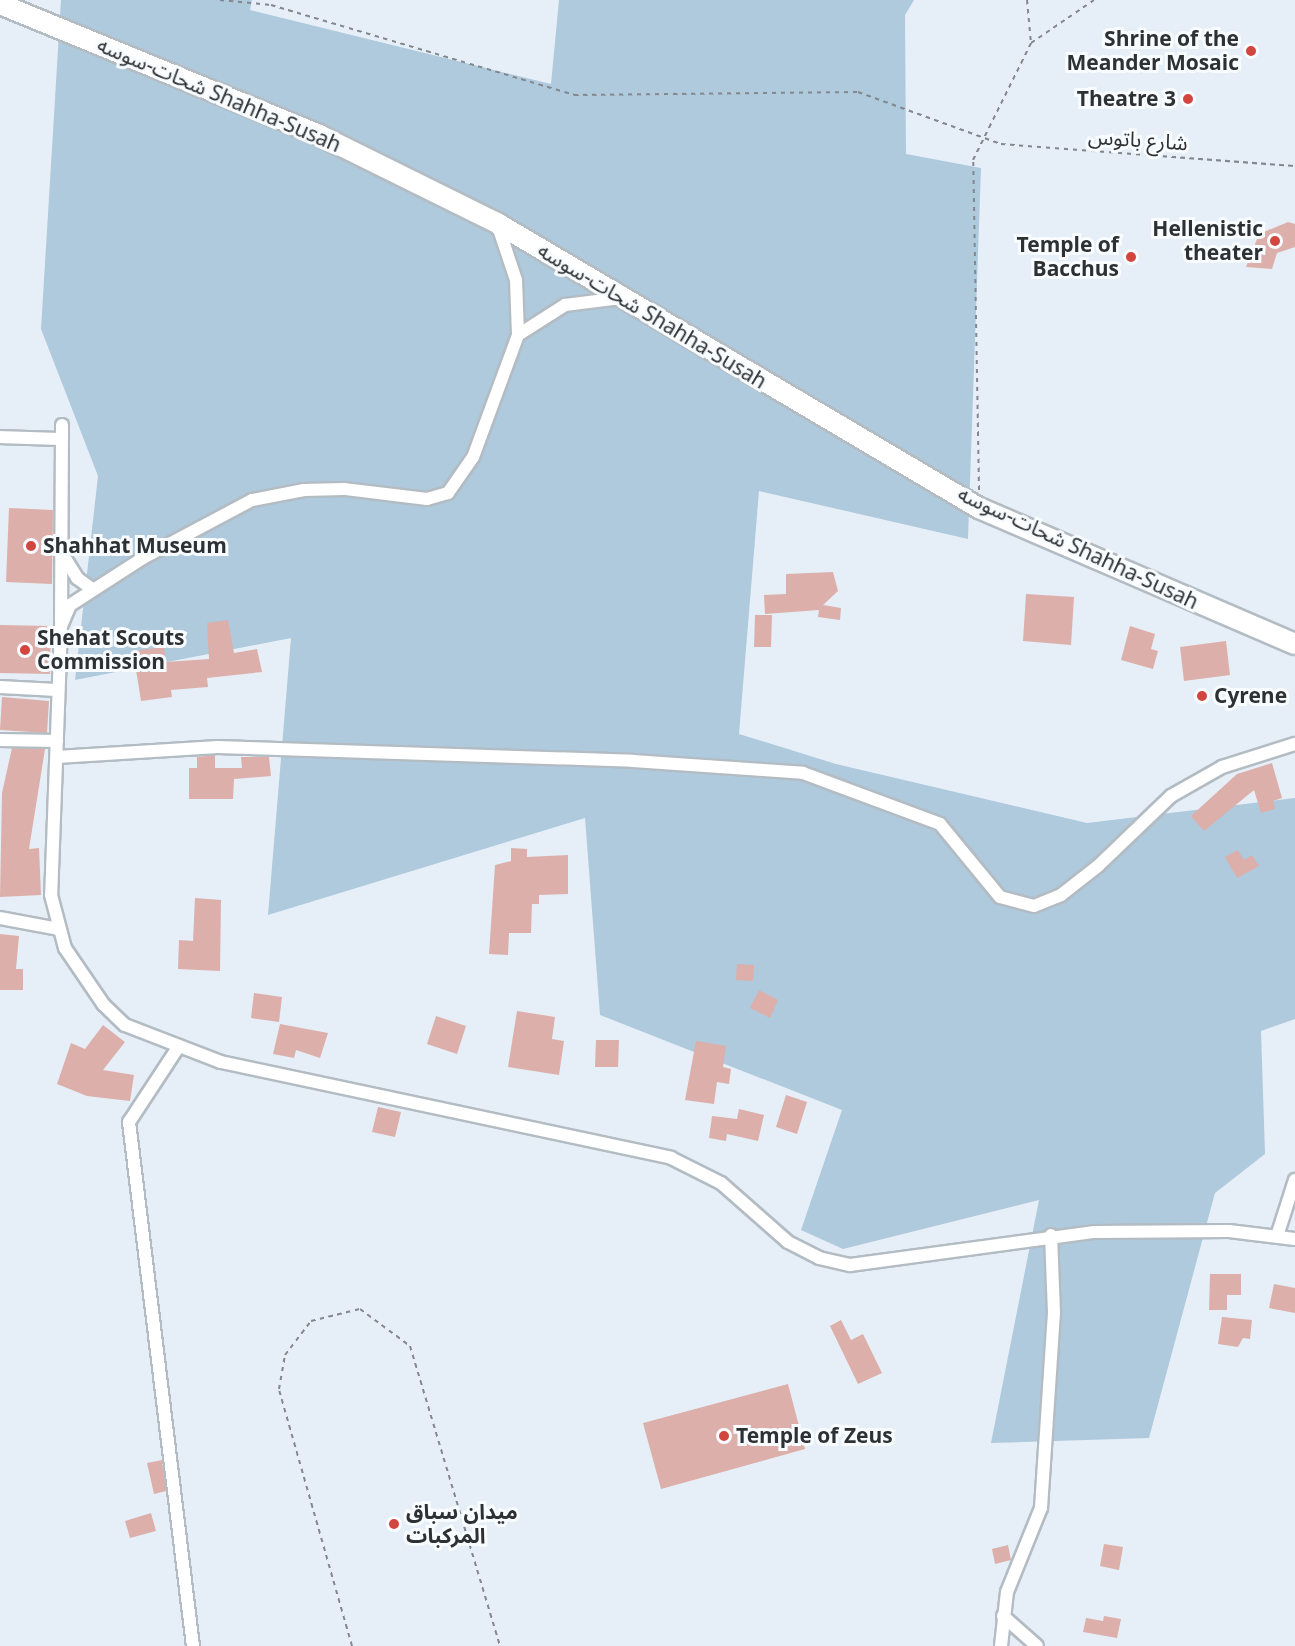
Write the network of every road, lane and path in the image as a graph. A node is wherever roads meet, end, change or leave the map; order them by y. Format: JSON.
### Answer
{"nodes":[{"id":1,"x":220,"y":0,"type":"edge"},
{"id":2,"x":1027,"y":0,"type":"edge"},
{"id":3,"x":1094,"y":0,"type":"edge"},
{"id":4,"x":0,"y":4,"type":"edge"},
{"id":5,"x":1031,"y":43,"type":"junction"},
{"id":6,"x":980,"y":140,"type":"junction"},
{"id":7,"x":1295,"y":166,"type":"edge"},
{"id":8,"x":497,"y":223,"type":"junction"},
{"id":9,"x":621,"y":298,"type":"junction"},
{"id":10,"x":518,"y":335,"type":"junction"},
{"id":11,"x":62,"y":425,"type":"dead end"},
{"id":12,"x":0,"y":437,"type":"edge"},
{"id":13,"x":61,"y":439,"type":"junction"},
{"id":14,"x":979,"y":508,"type":"junction"},
{"id":15,"x":58,"y":543,"type":"junction"},
{"id":16,"x":92,"y":589,"type":"junction"},
{"id":17,"x":61,"y":626,"type":"junction"},
{"id":18,"x":1295,"y":644,"type":"edge"},
{"id":19,"x":0,"y":687,"type":"edge"},
{"id":20,"x":57,"y":690,"type":"junction"},
{"id":21,"x":0,"y":740,"type":"edge"},
{"id":22,"x":57,"y":741,"type":"junction"},
{"id":23,"x":1295,"y":744,"type":"edge"},
{"id":24,"x":57,"y":757,"type":"junction"},
{"id":25,"x":0,"y":918,"type":"edge"},
{"id":26,"x":59,"y":929,"type":"junction"},
{"id":27,"x":177,"y":1049,"type":"junction"},
{"id":28,"x":1295,"y":1180,"type":"edge"},
{"id":29,"x":1051,"y":1235,"type":"junction"},
{"id":30,"x":1276,"y":1236,"type":"junction"},
{"id":31,"x":1295,"y":1239,"type":"edge"},
{"id":32,"x":1003,"y":1616,"type":"junction"},
{"id":33,"x":193,"y":1646,"type":"edge"},
{"id":34,"x":352,"y":1646,"type":"edge"},
{"id":35,"x":500,"y":1646,"type":"edge"},
{"id":36,"x":1001,"y":1646,"type":"edge"},
{"id":37,"x":1037,"y":1646,"type":"edge"}],
"edges":[{"from":1,"to":6,"type":"path","name":"شارع باتوس"},
{"from":2,"to":5,"type":"path"},
{"from":3,"to":5,"type":"path"},
{"from":4,"to":8,"type":"main road","name":"شحات-سوسه Shahha-Susah"},
{"from":5,"to":6,"type":"path"},
{"from":6,"to":7,"type":"path","name":"شارع باتوس"},
{"from":6,"to":14,"type":"path"},
{"from":8,"to":9,"type":"main road","name":"شحات-سوسه Shahha-Susah"},
{"from":8,"to":10,"type":"street"},
{"from":9,"to":10,"type":"street"},
{"from":9,"to":14,"type":"main road","name":"شحات-سوسه Shahha-Susah"},
{"from":10,"to":16,"type":"street"},
{"from":11,"to":13,"type":"street"},
{"from":12,"to":13,"type":"street"},
{"from":13,"to":15,"type":"street"},
{"from":14,"to":18,"type":"main road","name":"شحات-سوسه Shahha-Susah"},
{"from":15,"to":16,"type":"street"},
{"from":15,"to":17,"type":"street"},
{"from":16,"to":17,"type":"street"},
{"from":17,"to":20,"type":"street"},
{"from":19,"to":20,"type":"street"},
{"from":20,"to":22,"type":"street"},
{"from":21,"to":22,"type":"street"},
{"from":22,"to":24,"type":"street"},
{"from":23,"to":24,"type":"street"},
{"from":24,"to":26,"type":"street"},
{"from":25,"to":26,"type":"street"},
{"from":26,"to":27,"type":"street"},
{"from":27,"to":29,"type":"street"},
{"from":27,"to":33,"type":"street"},
{"from":28,"to":30,"type":"street"},
{"from":29,"to":30,"type":"street"},
{"from":29,"to":32,"type":"street"},
{"from":30,"to":31,"type":"street"},
{"from":32,"to":36,"type":"street"},
{"from":32,"to":37,"type":"street"},
{"from":34,"to":35,"type":"path"}]}
